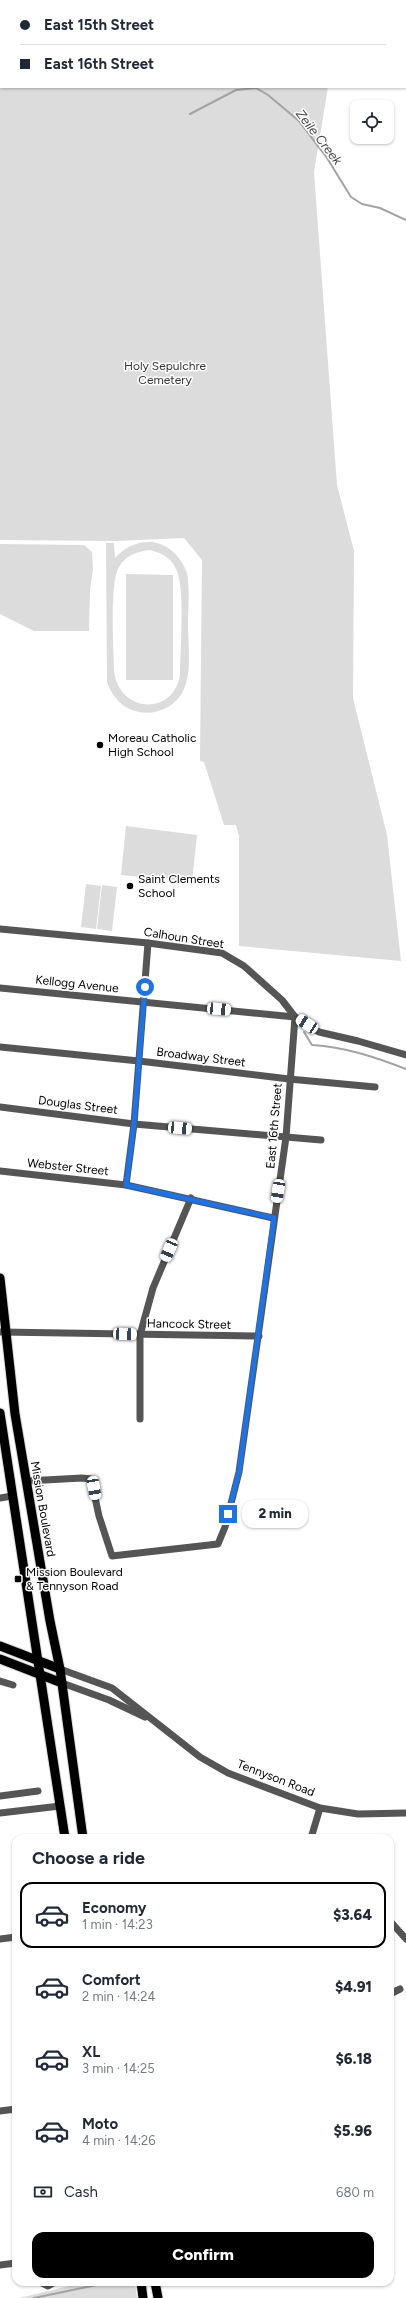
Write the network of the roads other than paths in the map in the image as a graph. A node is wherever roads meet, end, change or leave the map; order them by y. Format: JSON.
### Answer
{"nodes":[{"id":1,"x":0,"y":929,"type":"edge"},
{"id":2,"x":148,"y":943,"type":"junction"},
{"id":3,"x":0,"y":988,"type":"edge"},
{"id":4,"x":144,"y":1002,"type":"junction"},
{"id":5,"x":295,"y":1016,"type":"junction"},
{"id":6,"x":0,"y":1047,"type":"edge"},
{"id":7,"x":406,"y":1055,"type":"edge"},
{"id":8,"x":139,"y":1061,"type":"junction"},
{"id":9,"x":289,"y":1080,"type":"junction"},
{"id":10,"x":375,"y":1087,"type":"dead end"},
{"id":11,"x":0,"y":1107,"type":"edge"},
{"id":12,"x":134,"y":1124,"type":"junction"},
{"id":13,"x":286,"y":1137,"type":"junction"},
{"id":14,"x":321,"y":1140,"type":"dead end"},
{"id":15,"x":0,"y":1171,"type":"edge"},
{"id":16,"x":126,"y":1185,"type":"junction"},
{"id":17,"x":191,"y":1198,"type":"junction"},
{"id":18,"x":274,"y":1218,"type":"junction"},
{"id":19,"x":0,"y":1278,"type":"edge"},
{"id":20,"x":3,"y":1332,"type":"edge"},
{"id":21,"x":140,"y":1335,"type":"junction"},
{"id":22,"x":259,"y":1336,"type":"junction"},
{"id":23,"x":0,"y":1413,"type":"edge"},
{"id":24,"x":140,"y":1419,"type":"dead end"},
{"id":25,"x":26,"y":1481,"type":"junction"},
{"id":26,"x":12,"y":1496,"type":"junction"},
{"id":27,"x":0,"y":1498,"type":"edge"},
{"id":28,"x":0,"y":1646,"type":"edge"},
{"id":29,"x":0,"y":1659,"type":"edge"},
{"id":30,"x":38,"y":1660,"type":"junction"},
{"id":31,"x":60,"y":1668,"type":"junction"},
{"id":32,"x":40,"y":1673,"type":"junction"},
{"id":33,"x":0,"y":1681,"type":"edge"},
{"id":34,"x":62,"y":1683,"type":"junction"},
{"id":35,"x":13,"y":1685,"type":"dead end"},
{"id":36,"x":152,"y":1721,"type":"junction"},
{"id":37,"x":38,"y":1792,"type":"dead end"},
{"id":38,"x":0,"y":1796,"type":"edge"},
{"id":39,"x":60,"y":1806,"type":"junction"},
{"id":40,"x":320,"y":1808,"type":"junction"},
{"id":41,"x":0,"y":1813,"type":"edge"},
{"id":42,"x":406,"y":1813,"type":"edge"},
{"id":43,"x":64,"y":1834,"type":"edge"},
{"id":44,"x":82,"y":1834,"type":"edge"},
{"id":45,"x":312,"y":1834,"type":"edge"},
{"id":46,"x":394,"y":1926,"type":"edge"},
{"id":47,"x":406,"y":1939,"type":"edge"},
{"id":48,"x":400,"y":1989,"type":"dead end"},
{"id":49,"x":394,"y":1992,"type":"edge"},
{"id":50,"x":12,"y":2110,"type":"edge"},
{"id":51,"x":0,"y":2111,"type":"edge"},
{"id":52,"x":12,"y":2264,"type":"edge"},
{"id":53,"x":0,"y":2265,"type":"edge"},
{"id":54,"x":142,"y":2286,"type":"edge"},
{"id":55,"x":156,"y":2286,"type":"edge"},
{"id":56,"x":143,"y":2298,"type":"edge"},
{"id":57,"x":158,"y":2298,"type":"edge"}],
"edges":[{"from":1,"to":2,"type":"street","name":"Calhoun Street"},
{"from":2,"to":4,"type":"street"},
{"from":2,"to":5,"type":"street","name":"Calhoun Street"},
{"from":3,"to":4,"type":"street","name":"Kellogg Avenue"},
{"from":4,"to":5,"type":"street","name":"Kellogg Avenue"},
{"from":4,"to":8,"type":"street"},
{"from":5,"to":7,"type":"street","name":"Calhoun Street"},
{"from":5,"to":9,"type":"street","name":"East 16th Street"},
{"from":6,"to":8,"type":"street","name":"Broadway Street"},
{"from":8,"to":9,"type":"street","name":"Broadway Street"},
{"from":8,"to":12,"type":"street"},
{"from":9,"to":10,"type":"street","name":"Broadway Street"},
{"from":9,"to":13,"type":"street","name":"East 16th Street"},
{"from":11,"to":12,"type":"street","name":"Douglas Street"},
{"from":12,"to":13,"type":"street","name":"Douglas Street"},
{"from":12,"to":16,"type":"street"},
{"from":13,"to":14,"type":"street","name":"Douglas Street"},
{"from":13,"to":18,"type":"street","name":"East 16th Street"},
{"from":15,"to":16,"type":"street","name":"Webster Street"},
{"from":16,"to":17,"type":"street","name":"Webster Street"},
{"from":17,"to":18,"type":"street","name":"Webster Street"},
{"from":17,"to":21,"type":"street"},
{"from":18,"to":22,"type":"street","name":"East 16th Street"},
{"from":19,"to":20,"type":"main road","name":"Mission Boulevard"},
{"from":20,"to":21,"type":"street","name":"Hancock Street"},
{"from":20,"to":25,"type":"main road","name":"Mission Boulevard"},
{"from":21,"to":22,"type":"street","name":"Hancock Street"},
{"from":21,"to":24,"type":"street"},
{"from":22,"to":25,"type":"street","name":"East 16th Street"},
{"from":23,"to":26,"type":"main road"},
{"from":25,"to":31,"type":"main road","name":"Mission Boulevard"},
{"from":26,"to":27,"type":"street"},
{"from":26,"to":30,"type":"main road"},
{"from":28,"to":30,"type":"main road","name":"Tennyson Road"},
{"from":29,"to":32,"type":"main road","name":"Tennyson Road"},
{"from":30,"to":31,"type":"main road","name":"Tennyson Road"},
{"from":30,"to":32,"type":"main road"},
{"from":31,"to":34,"type":"main road","name":"Mission Boulevard"},
{"from":31,"to":36,"type":"street","name":"Tennyson Road"},
{"from":32,"to":34,"type":"main road","name":"Tennyson Road"},
{"from":32,"to":39,"type":"main road"},
{"from":33,"to":35,"type":"street"},
{"from":34,"to":36,"type":"street","name":"Tennyson Road"},
{"from":34,"to":44,"type":"main road","name":"Mission Boulevard"},
{"from":36,"to":40,"type":"street","name":"Tennyson Road"},
{"from":37,"to":38,"type":"street"},
{"from":39,"to":41,"type":"street"},
{"from":39,"to":43,"type":"main road"},
{"from":40,"to":42,"type":"street","name":"Tennyson Road"},
{"from":40,"to":45,"type":"street"},
{"from":46,"to":47,"type":"street"},
{"from":48,"to":49,"type":"street"},
{"from":50,"to":51,"type":"street"},
{"from":52,"to":53,"type":"street"},
{"from":54,"to":56,"type":"main road"},
{"from":55,"to":57,"type":"main road"}]}
